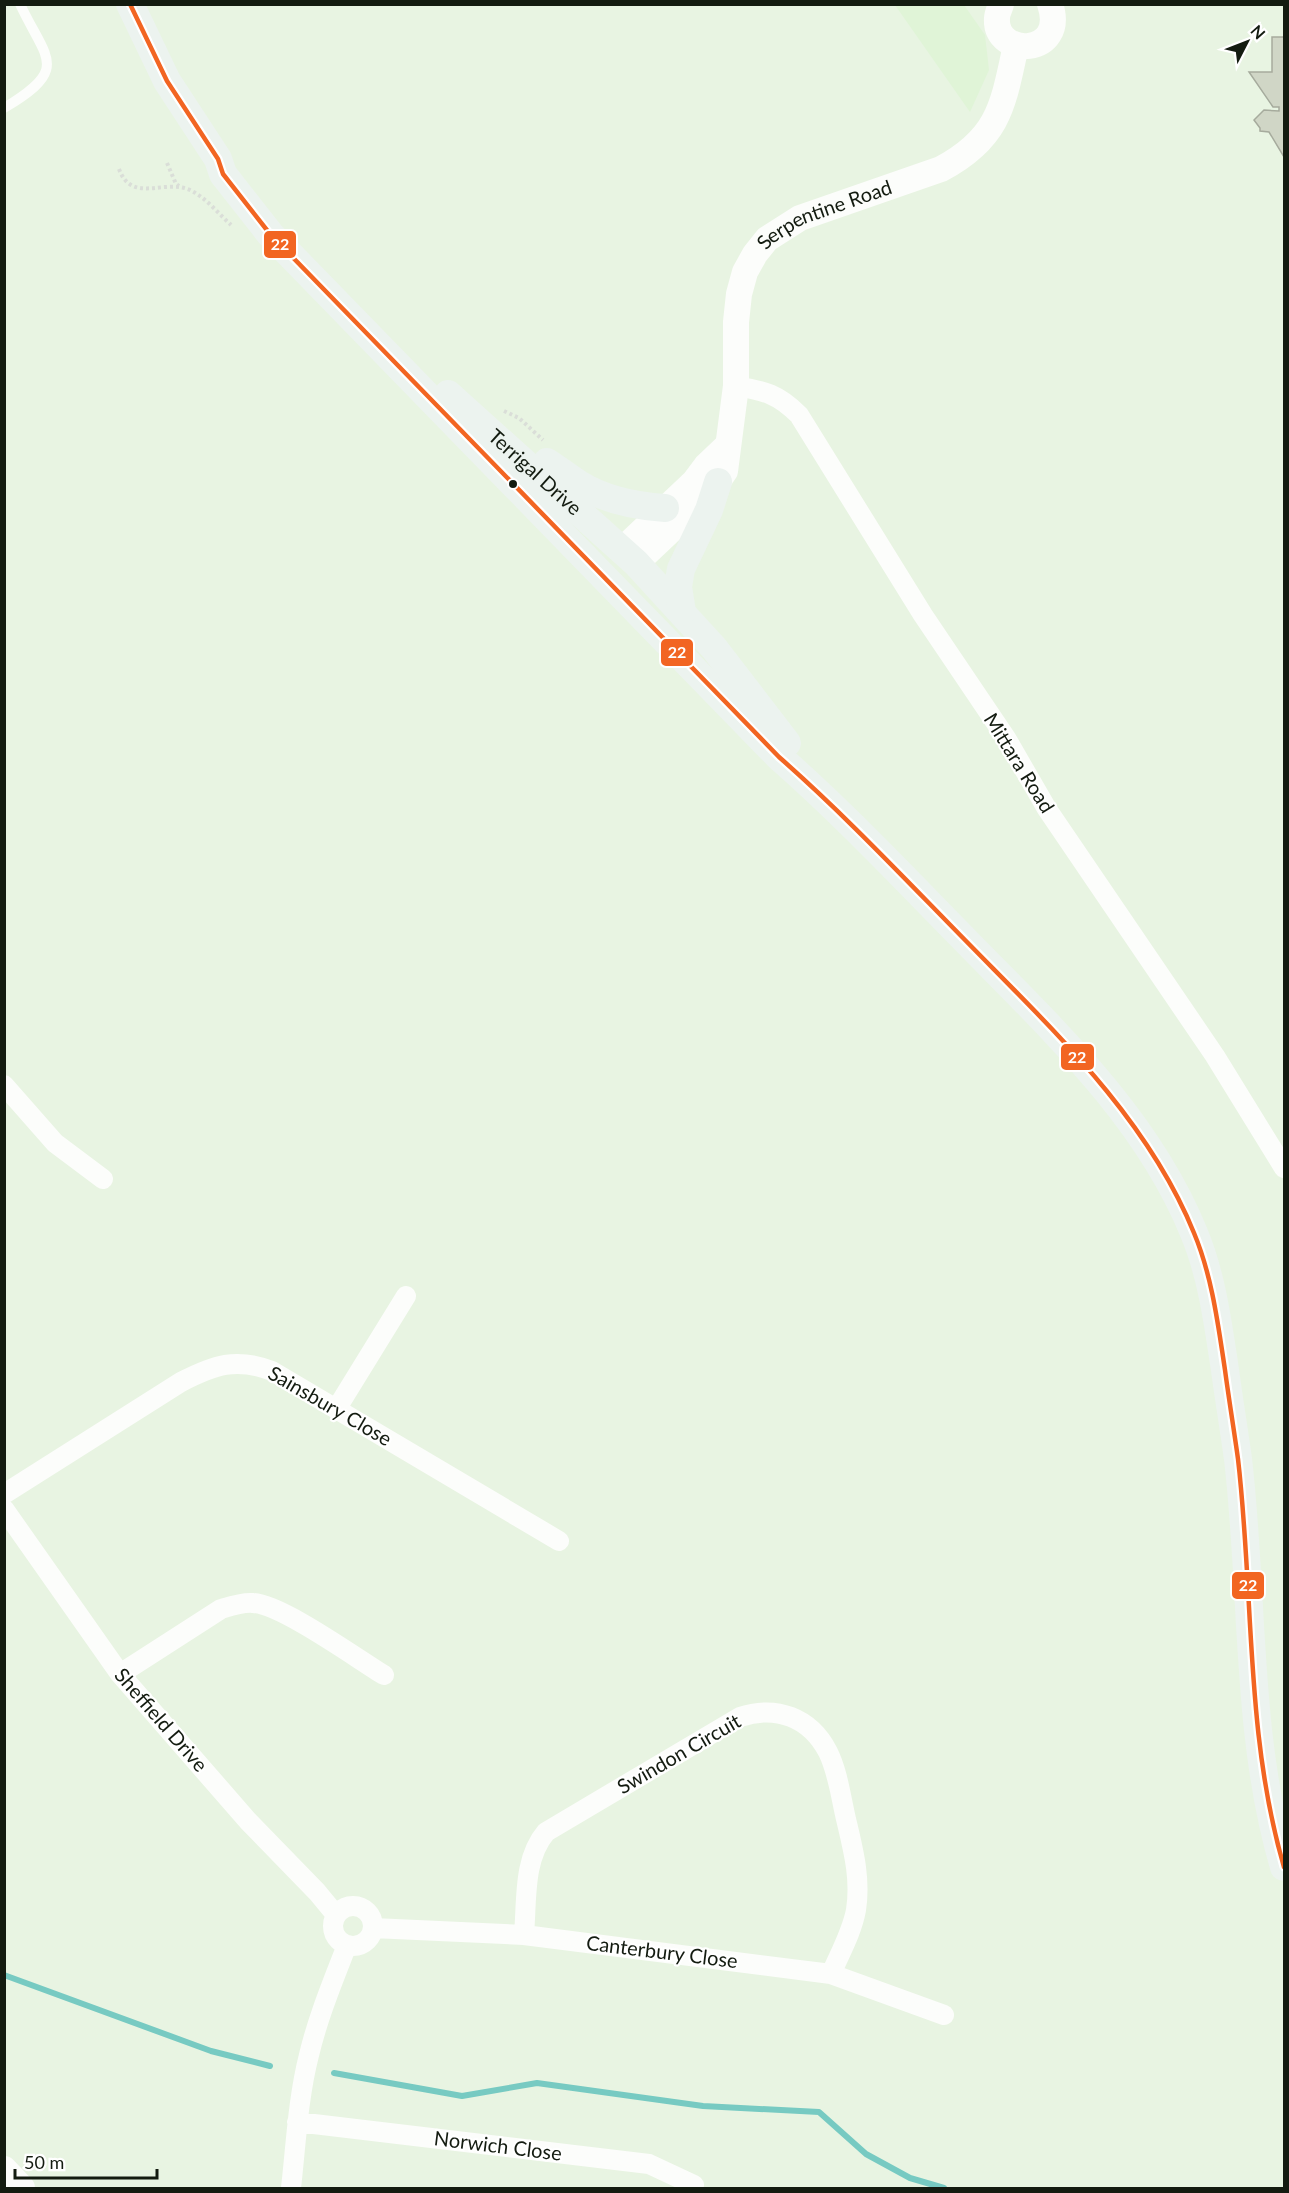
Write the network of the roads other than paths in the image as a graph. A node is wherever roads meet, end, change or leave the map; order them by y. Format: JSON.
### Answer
{"nodes":[{"id":1,"x":20,"y":4,"type":"edge"},
{"id":2,"x":130,"y":4,"type":"edge"},
{"id":3,"x":1050,"y":4,"type":"edge"},
{"id":4,"x":1001,"y":5,"type":"edge"},
{"id":5,"x":1016,"y":45,"type":"junction"},
{"id":6,"x":4,"y":108,"type":"edge"},
{"id":7,"x":736,"y":386,"type":"junction"},
{"id":8,"x":482,"y":438,"type":"junction"},
{"id":9,"x":727,"y":446,"type":"junction"},
{"id":10,"x":718,"y":482,"type":"junction"},
{"id":11,"x":665,"y":508,"type":"junction"},
{"id":12,"x":628,"y":558,"type":"junction"},
{"id":13,"x":682,"y":612,"type":"junction"},
{"id":14,"x":723,"y":698,"type":"junction"},
{"id":15,"x":833,"y":805,"type":"junction"},
{"id":16,"x":4,"y":1085,"type":"edge"},
{"id":17,"x":1284,"y":1168,"type":"edge"},
{"id":18,"x":103,"y":1179,"type":"dead end"},
{"id":19,"x":406,"y":1296,"type":"dead end"},
{"id":20,"x":336,"y":1408,"type":"junction"},
{"id":21,"x":4,"y":1494,"type":"edge"},
{"id":22,"x":4,"y":1509,"type":"edge"},
{"id":23,"x":559,"y":1541,"type":"dead end"},
{"id":24,"x":120,"y":1674,"type":"junction"},
{"id":25,"x":384,"y":1675,"type":"dead end"},
{"id":26,"x":1284,"y":1866,"type":"edge"},
{"id":27,"x":336,"y":1915,"type":"junction"},
{"id":28,"x":373,"y":1928,"type":"junction"},
{"id":29,"x":524,"y":1935,"type":"junction"},
{"id":30,"x":347,"y":1944,"type":"junction"},
{"id":31,"x":831,"y":1974,"type":"junction"},
{"id":32,"x":944,"y":2015,"type":"dead end"},
{"id":33,"x":297,"y":2122,"type":"junction"},
{"id":34,"x":4,"y":2169,"type":"edge"},
{"id":35,"x":694,"y":2185,"type":"dead end"},
{"id":36,"x":22,"y":2188,"type":"edge"},
{"id":37,"x":291,"y":2188,"type":"edge"}],
"edges":[{"from":1,"to":6,"type":"lane"},
{"from":2,"to":8,"type":"main road","name":"Terrigal Drive"},
{"from":3,"to":5,"type":"street"},
{"from":4,"to":5,"type":"street"},
{"from":5,"to":7,"type":"street","name":"Serpentine Road"},
{"from":7,"to":9,"type":"street","name":"Serpentine Road"},
{"from":7,"to":17,"type":"street","name":"Mittara Road"},
{"from":8,"to":11,"type":"main road"},
{"from":8,"to":12,"type":"main road","name":"Terrigal Drive"},
{"from":8,"to":14,"type":"main road","name":"Terrigal Drive"},
{"from":9,"to":10,"type":"street","name":"Serpentine Road"},
{"from":9,"to":11,"type":"street"},
{"from":10,"to":12,"type":"street","name":"Serpentine Road"},
{"from":10,"to":13,"type":"main road"},
{"from":11,"to":12,"type":"street"},
{"from":12,"to":13,"type":"main road","name":"Terrigal Drive"},
{"from":12,"to":14,"type":"main road"},
{"from":13,"to":15,"type":"main road","name":"Terrigal Drive"},
{"from":14,"to":15,"type":"main road","name":"Terrigal Drive"},
{"from":15,"to":26,"type":"main road","name":"Terrigal Drive"},
{"from":16,"to":18,"type":"street"},
{"from":19,"to":20,"type":"street"},
{"from":20,"to":21,"type":"street","name":"Sainsbury Close"},
{"from":20,"to":23,"type":"street","name":"Sainsbury Close"},
{"from":22,"to":24,"type":"street","name":"Sheffield Drive"},
{"from":24,"to":25,"type":"street"},
{"from":24,"to":27,"type":"street","name":"Sheffield Drive"},
{"from":27,"to":28,"type":"street"},
{"from":27,"to":30,"type":"street"},
{"from":28,"to":29,"type":"street","name":"Canterbury Close"},
{"from":28,"to":30,"type":"street"},
{"from":29,"to":31,"type":"street","name":"Canterbury Close"},
{"from":29,"to":31,"type":"street","name":"Swindon Circuit"},
{"from":30,"to":33,"type":"street"},
{"from":31,"to":32,"type":"street","name":"Canterbury Close"},
{"from":33,"to":35,"type":"street","name":"Norwich Close"},
{"from":33,"to":37,"type":"street"},
{"from":34,"to":36,"type":"street"}]}
